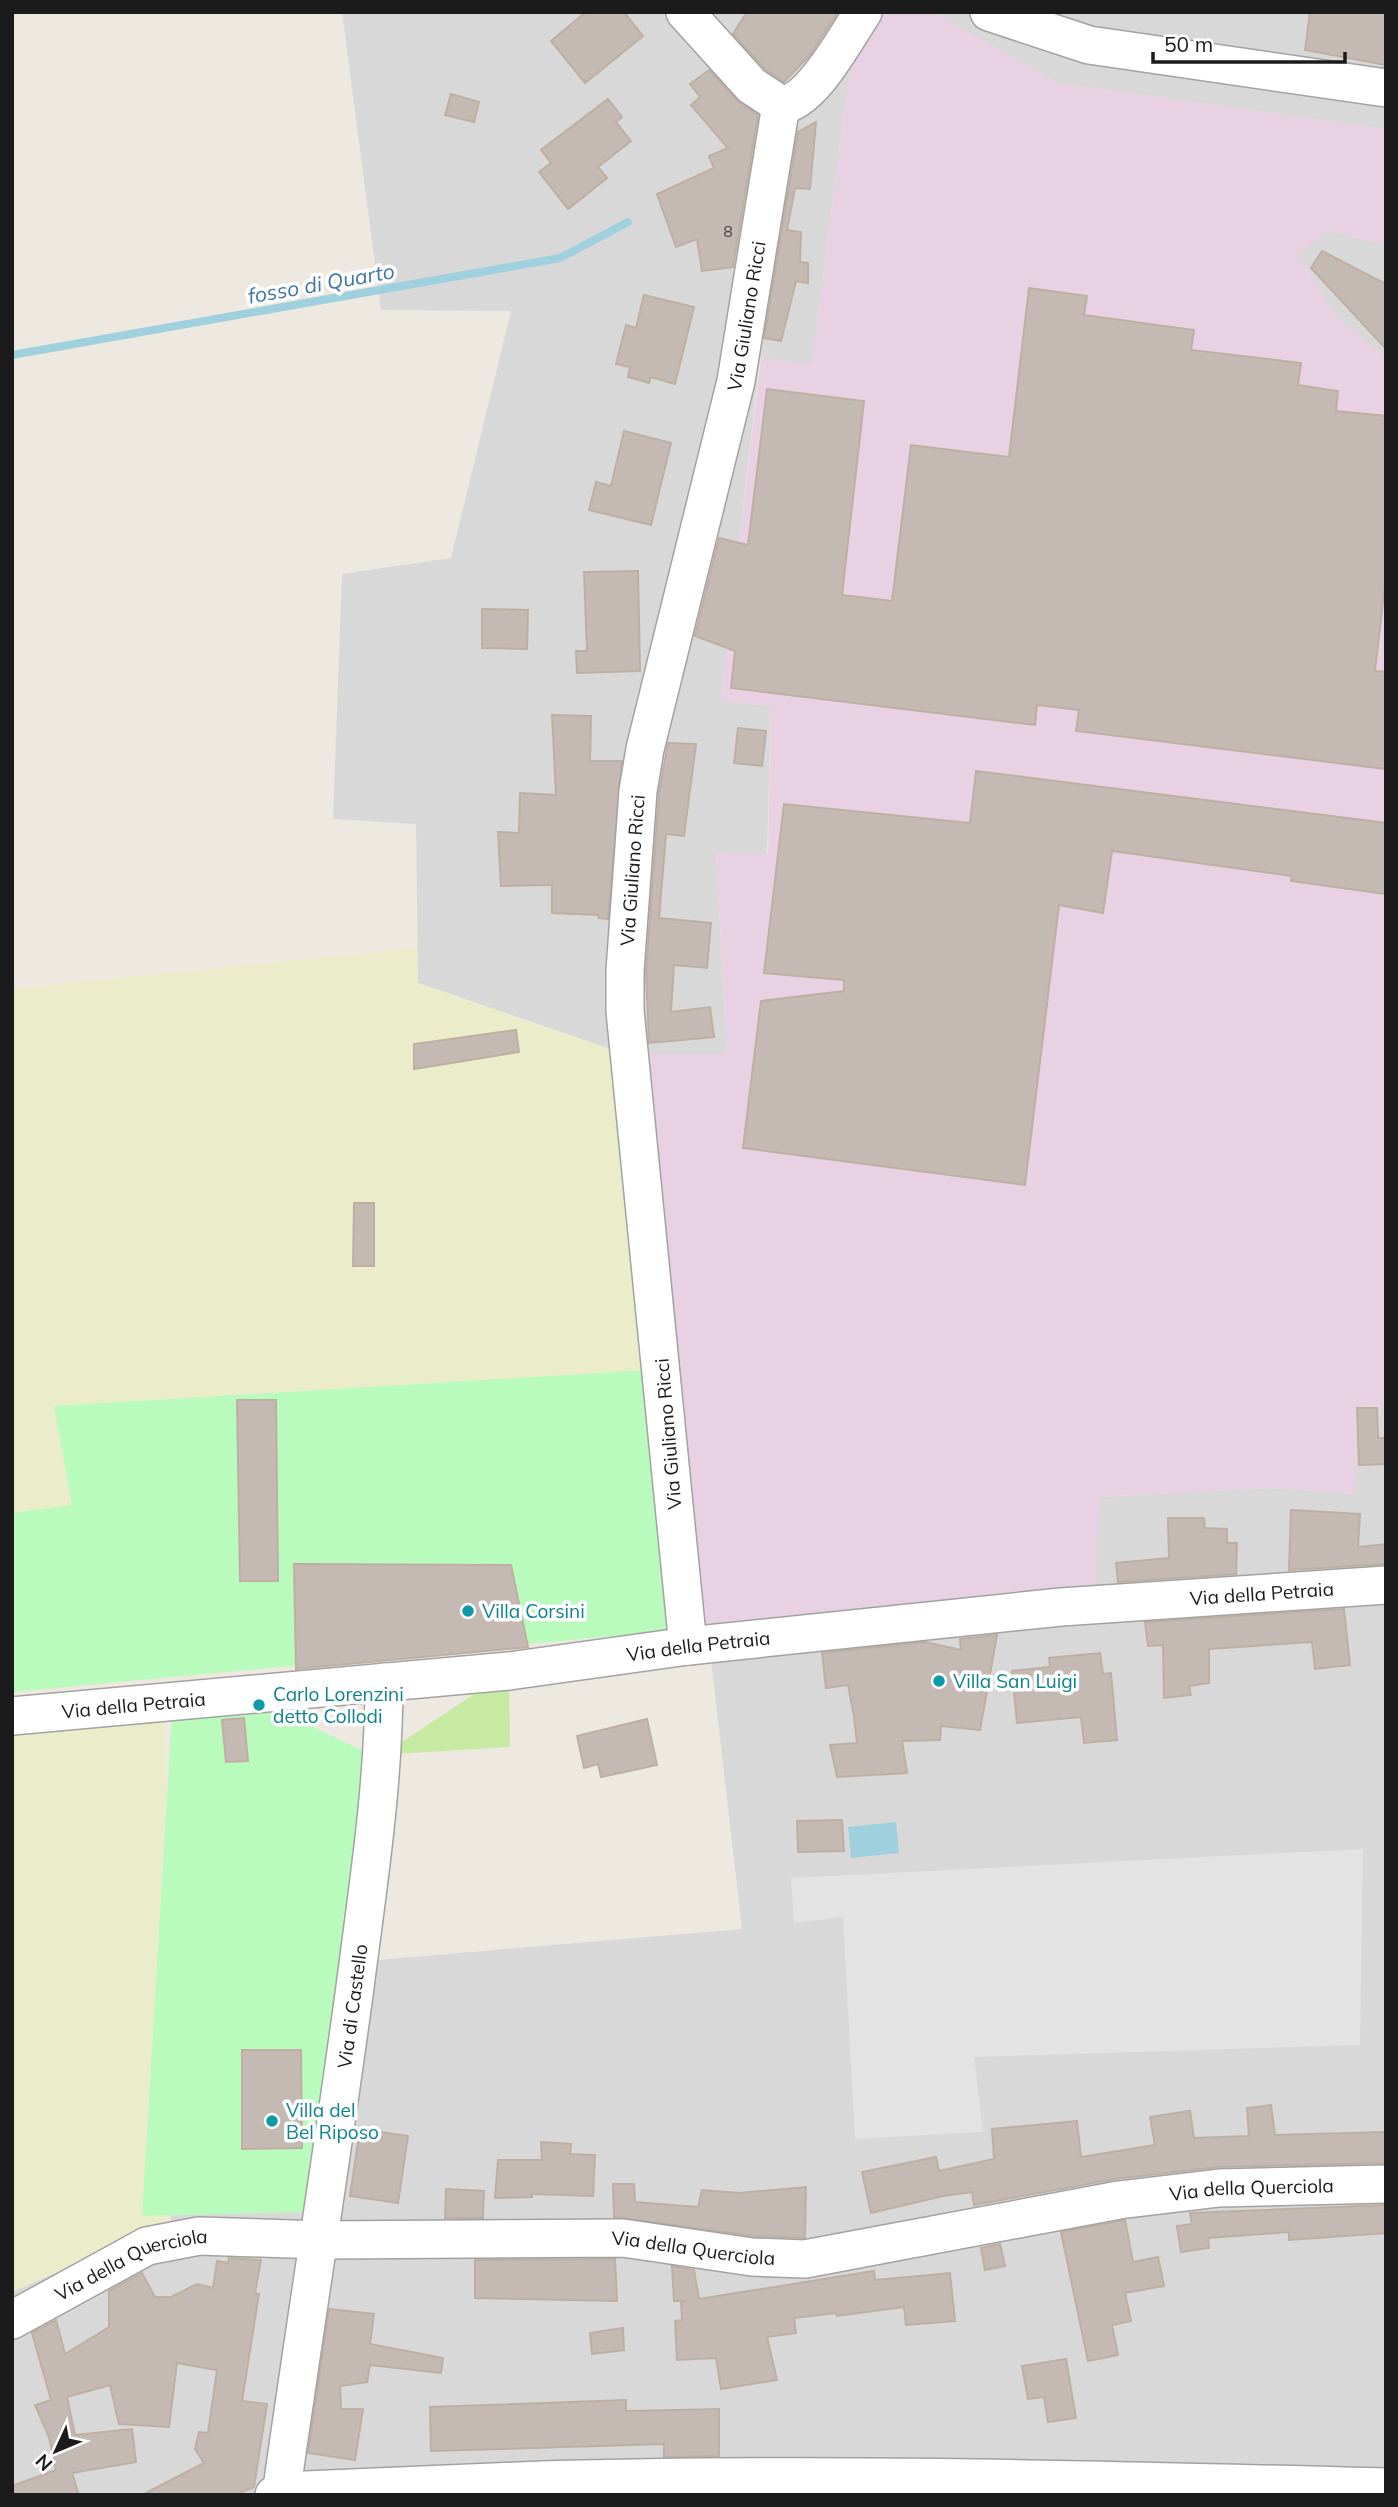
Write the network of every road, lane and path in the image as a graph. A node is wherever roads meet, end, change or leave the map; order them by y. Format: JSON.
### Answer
{"nodes":[{"id":1,"x":685,"y":12,"type":"edge"},
{"id":2,"x":863,"y":12,"type":"edge"},
{"id":3,"x":989,"y":12,"type":"edge"},
{"id":4,"x":1386,"y":88,"type":"edge"},
{"id":5,"x":781,"y":105,"type":"junction"},
{"id":6,"x":1386,"y":1586,"type":"edge"},
{"id":7,"x":688,"y":1647,"type":"junction"},
{"id":8,"x":384,"y":1682,"type":"junction"},
{"id":9,"x":12,"y":1716,"type":"edge"},
{"id":10,"x":1386,"y":2184,"type":"edge"},
{"id":11,"x":321,"y":2240,"type":"junction"},
{"id":12,"x":12,"y":2320,"type":"edge"},
{"id":13,"x":773,"y":2486,"type":"edge"},
{"id":14,"x":1386,"y":2487,"type":"edge"},
{"id":15,"x":1174,"y":2488,"type":"edge"},
{"id":16,"x":279,"y":2494,"type":"edge"}],
"edges":[{"from":1,"to":5,"type":"street"},
{"from":2,"to":5,"type":"street"},
{"from":3,"to":4,"type":"street"},
{"from":5,"to":7,"type":"street","name":"Via Giuliano Ricci"},
{"from":6,"to":7,"type":"street","name":"Via della Petraia"},
{"from":7,"to":8,"type":"street","name":"Via della Petraia"},
{"from":8,"to":9,"type":"street","name":"Via della Petraia"},
{"from":8,"to":11,"type":"street","name":"Via di Castello"},
{"from":10,"to":11,"type":"street","name":"Via della Querciola"},
{"from":11,"to":12,"type":"street","name":"Via della Querciola"},
{"from":11,"to":16,"type":"street","name":"Via di Castello"},
{"from":13,"to":15,"type":"street"},
{"from":13,"to":16,"type":"street"},
{"from":14,"to":15,"type":"street"}]}
